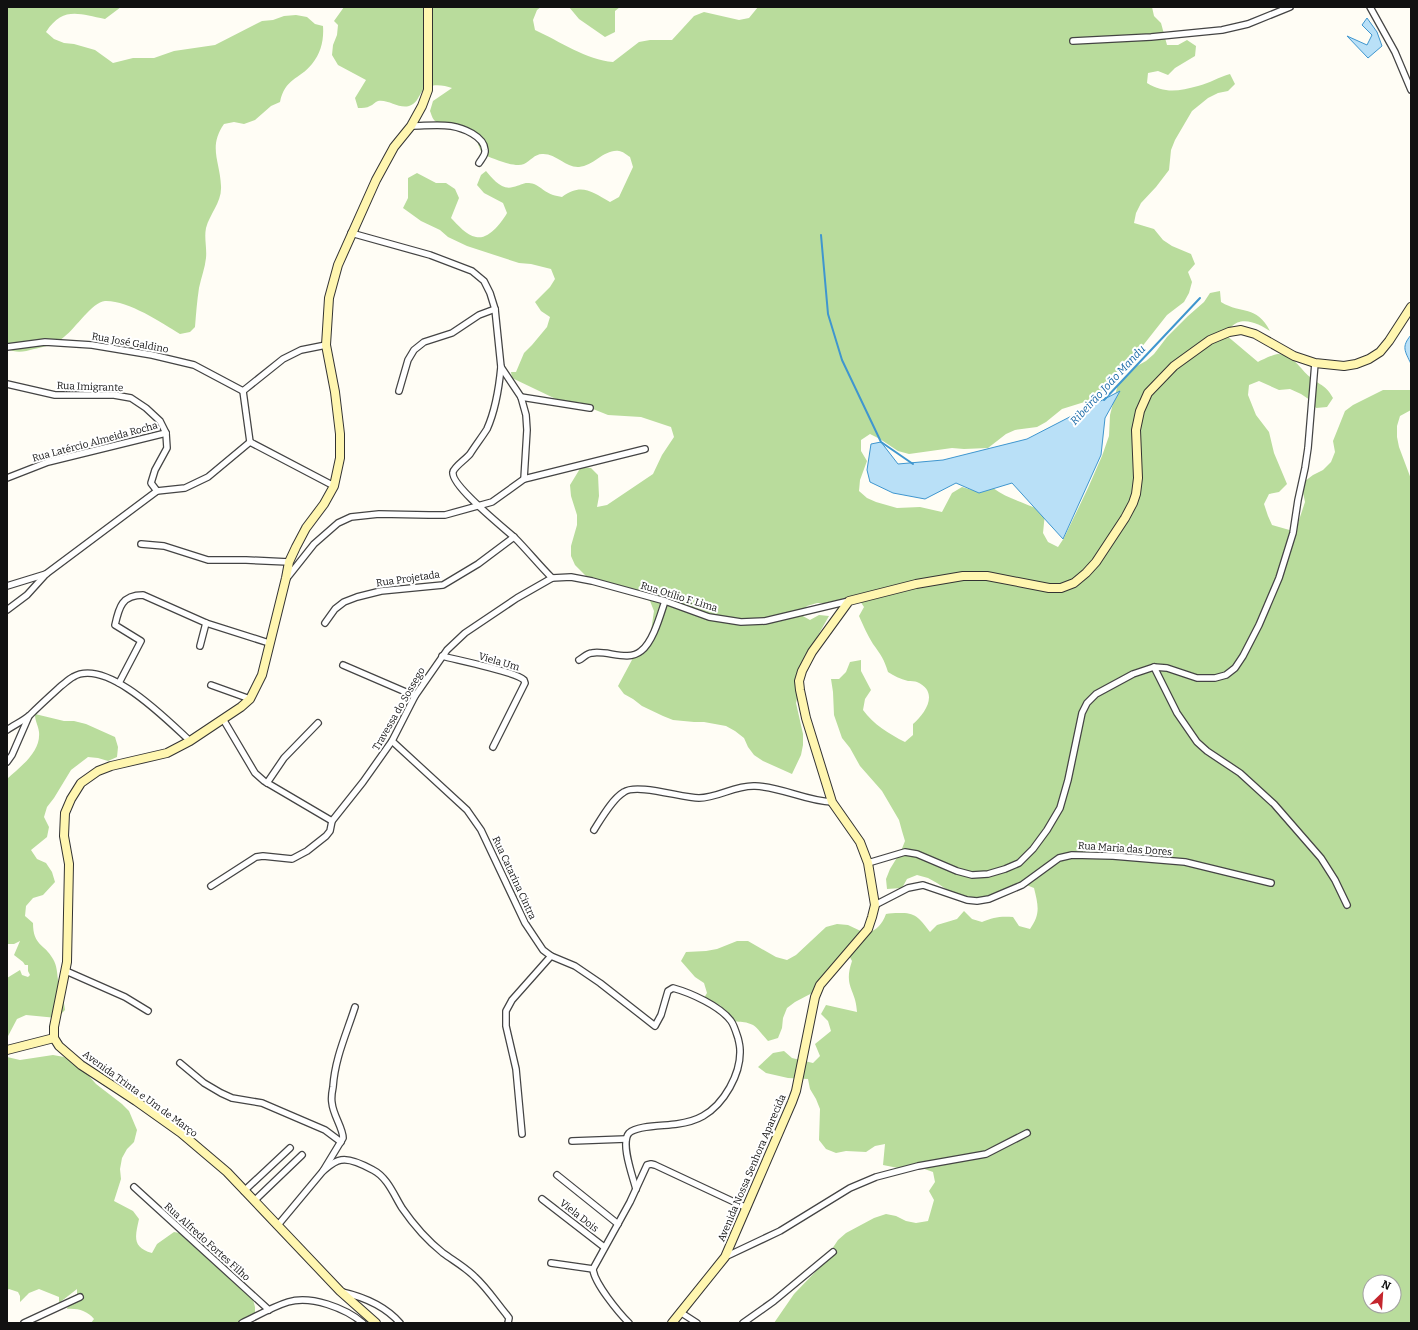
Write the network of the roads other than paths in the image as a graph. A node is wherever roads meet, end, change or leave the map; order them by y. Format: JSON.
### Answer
{"nodes":[{"id":1,"x":428,"y":7,"type":"edge"},
{"id":2,"x":1290,"y":7,"type":"edge"},
{"id":3,"x":1370,"y":7,"type":"edge"},
{"id":4,"x":1073,"y":41,"type":"dead end"},
{"id":5,"x":1411,"y":90,"type":"edge"},
{"id":6,"x":411,"y":126,"type":"junction"},
{"id":7,"x":479,"y":164,"type":"dead end"},
{"id":8,"x":351,"y":233,"type":"junction"},
{"id":9,"x":1411,"y":307,"type":"edge"},
{"id":10,"x":494,"y":309,"type":"junction"},
{"id":11,"x":326,"y":345,"type":"junction"},
{"id":12,"x":7,"y":347,"type":"edge"},
{"id":13,"x":1315,"y":363,"type":"junction"},
{"id":14,"x":501,"y":367,"type":"junction"},
{"id":15,"x":7,"y":384,"type":"edge"},
{"id":16,"x":243,"y":391,"type":"junction"},
{"id":17,"x":399,"y":391,"type":"dead end"},
{"id":18,"x":521,"y":397,"type":"junction"},
{"id":19,"x":590,"y":408,"type":"dead end"},
{"id":20,"x":166,"y":433,"type":"junction"},
{"id":21,"x":250,"y":442,"type":"junction"},
{"id":22,"x":645,"y":449,"type":"dead end"},
{"id":23,"x":7,"y":477,"type":"edge"},
{"id":24,"x":524,"y":479,"type":"junction"},
{"id":25,"x":334,"y":486,"type":"junction"},
{"id":26,"x":157,"y":491,"type":"junction"},
{"id":27,"x":479,"y":507,"type":"junction"},
{"id":28,"x":514,"y":537,"type":"junction"},
{"id":29,"x":141,"y":544,"type":"dead end"},
{"id":30,"x":289,"y":562,"type":"junction"},
{"id":31,"x":46,"y":574,"type":"junction"},
{"id":32,"x":286,"y":578,"type":"junction"},
{"id":33,"x":552,"y":578,"type":"junction"},
{"id":34,"x":7,"y":586,"type":"edge"},
{"id":35,"x":665,"y":601,"type":"junction"},
{"id":36,"x":849,"y":601,"type":"junction"},
{"id":37,"x":7,"y":610,"type":"edge"},
{"id":38,"x":206,"y":623,"type":"junction"},
{"id":39,"x":325,"y":623,"type":"dead end"},
{"id":40,"x":269,"y":643,"type":"junction"},
{"id":41,"x":200,"y":646,"type":"dead end"},
{"id":42,"x":442,"y":656,"type":"junction"},
{"id":43,"x":579,"y":660,"type":"dead end"},
{"id":44,"x":343,"y":665,"type":"dead end"},
{"id":45,"x":1154,"y":667,"type":"junction"},
{"id":46,"x":119,"y":682,"type":"junction"},
{"id":47,"x":211,"y":684,"type":"dead end"},
{"id":48,"x":415,"y":696,"type":"junction"},
{"id":49,"x":250,"y":699,"type":"junction"},
{"id":50,"x":29,"y":716,"type":"junction"},
{"id":51,"x":223,"y":719,"type":"junction"},
{"id":52,"x":318,"y":723,"type":"dead end"},
{"id":53,"x":7,"y":730,"type":"edge"},
{"id":54,"x":190,"y":741,"type":"junction"},
{"id":55,"x":392,"y":741,"type":"junction"},
{"id":56,"x":493,"y":747,"type":"dead end"},
{"id":57,"x":7,"y":762,"type":"edge"},
{"id":58,"x":267,"y":783,"type":"junction"},
{"id":59,"x":832,"y":802,"type":"junction"},
{"id":60,"x":332,"y":822,"type":"junction"},
{"id":61,"x":594,"y":830,"type":"dead end"},
{"id":62,"x":868,"y":863,"type":"junction"},
{"id":63,"x":1271,"y":883,"type":"dead end"},
{"id":64,"x":211,"y":886,"type":"dead end"},
{"id":65,"x":875,"y":904,"type":"junction"},
{"id":66,"x":1347,"y":906,"type":"dead end"},
{"id":67,"x":551,"y":956,"type":"junction"},
{"id":68,"x":66,"y":971,"type":"junction"},
{"id":69,"x":356,"y":1007,"type":"dead end"},
{"id":70,"x":148,"y":1010,"type":"dead end"},
{"id":71,"x":54,"y":1038,"type":"junction"},
{"id":72,"x":7,"y":1050,"type":"edge"},
{"id":73,"x":180,"y":1063,"type":"dead end"},
{"id":74,"x":1027,"y":1133,"type":"dead end"},
{"id":75,"x":522,"y":1134,"type":"dead end"},
{"id":76,"x":626,"y":1139,"type":"junction"},
{"id":77,"x":572,"y":1141,"type":"dead end"},
{"id":78,"x":341,"y":1142,"type":"junction"},
{"id":79,"x":290,"y":1148,"type":"dead end"},
{"id":80,"x":302,"y":1155,"type":"dead end"},
{"id":81,"x":323,"y":1171,"type":"junction"},
{"id":82,"x":557,"y":1175,"type":"dead end"},
{"id":83,"x":134,"y":1187,"type":"dead end"},
{"id":84,"x":636,"y":1189,"type":"junction"},
{"id":85,"x":244,"y":1191,"type":"junction"},
{"id":86,"x":542,"y":1199,"type":"dead end"},
{"id":87,"x":254,"y":1201,"type":"junction"},
{"id":88,"x":747,"y":1208,"type":"junction"},
{"id":89,"x":618,"y":1224,"type":"junction"},
{"id":90,"x":278,"y":1226,"type":"junction"},
{"id":91,"x":604,"y":1247,"type":"junction"},
{"id":92,"x":833,"y":1252,"type":"dead end"},
{"id":93,"x":725,"y":1257,"type":"junction"},
{"id":94,"x":551,"y":1264,"type":"dead end"},
{"id":95,"x":593,"y":1269,"type":"junction"},
{"id":96,"x":340,"y":1291,"type":"junction"},
{"id":97,"x":80,"y":1297,"type":"dead end"},
{"id":98,"x":268,"y":1310,"type":"junction"},
{"id":99,"x":680,"y":1312,"type":"junction"},
{"id":100,"x":24,"y":1323,"type":"edge"},
{"id":101,"x":242,"y":1323,"type":"edge"},
{"id":102,"x":363,"y":1323,"type":"edge"},
{"id":103,"x":376,"y":1323,"type":"edge"},
{"id":104,"x":400,"y":1323,"type":"edge"},
{"id":105,"x":509,"y":1323,"type":"edge"},
{"id":106,"x":629,"y":1323,"type":"edge"},
{"id":107,"x":672,"y":1323,"type":"edge"},
{"id":108,"x":697,"y":1323,"type":"edge"},
{"id":109,"x":743,"y":1323,"type":"edge"}],
"edges":[{"from":1,"to":6,"type":"street"},
{"from":2,"to":4,"type":"street"},
{"from":3,"to":5,"type":"street"},
{"from":6,"to":7,"type":"street"},
{"from":6,"to":8,"type":"street"},
{"from":8,"to":10,"type":"street"},
{"from":8,"to":11,"type":"street"},
{"from":9,"to":13,"type":"street"},
{"from":10,"to":14,"type":"street"},
{"from":10,"to":17,"type":"street"},
{"from":11,"to":16,"type":"street"},
{"from":11,"to":25,"type":"street"},
{"from":12,"to":16,"type":"street","name":"Rua José Galdino"},
{"from":13,"to":36,"type":"street"},
{"from":13,"to":45,"type":"street"},
{"from":14,"to":18,"type":"street"},
{"from":14,"to":27,"type":"street"},
{"from":15,"to":20,"type":"street","name":"Rua Imigrante"},
{"from":16,"to":21,"type":"street"},
{"from":18,"to":19,"type":"street"},
{"from":18,"to":24,"type":"street"},
{"from":20,"to":23,"type":"street","name":"Rua Latércio Almeida Rocha"},
{"from":20,"to":26,"type":"street"},
{"from":21,"to":25,"type":"street"},
{"from":21,"to":26,"type":"street"},
{"from":22,"to":24,"type":"street"},
{"from":24,"to":27,"type":"street"},
{"from":25,"to":30,"type":"street"},
{"from":26,"to":31,"type":"street"},
{"from":27,"to":28,"type":"street"},
{"from":27,"to":32,"type":"street"},
{"from":28,"to":33,"type":"street"},
{"from":28,"to":39,"type":"street","name":"Rua Projetada"},
{"from":29,"to":30,"type":"street"},
{"from":30,"to":32,"type":"street"},
{"from":31,"to":34,"type":"street"},
{"from":31,"to":37,"type":"street"},
{"from":32,"to":40,"type":"street"},
{"from":33,"to":35,"type":"street","name":"Rua Otílio F. Lima"},
{"from":33,"to":42,"type":"street","name":"Travessa do Sossego"},
{"from":35,"to":36,"type":"street","name":"Rua Otílio F. Lima"},
{"from":35,"to":43,"type":"street"},
{"from":36,"to":59,"type":"street"},
{"from":38,"to":40,"type":"street"},
{"from":38,"to":41,"type":"street"},
{"from":38,"to":46,"type":"street"},
{"from":40,"to":49,"type":"street"},
{"from":42,"to":48,"type":"street","name":"Travessa do Sossego"},
{"from":42,"to":56,"type":"street","name":"Viela Um"},
{"from":44,"to":48,"type":"street"},
{"from":45,"to":62,"type":"street"},
{"from":45,"to":66,"type":"street"},
{"from":46,"to":50,"type":"street"},
{"from":46,"to":54,"type":"street"},
{"from":47,"to":49,"type":"street"},
{"from":48,"to":55,"type":"street","name":"Travessa do Sossego"},
{"from":49,"to":51,"type":"street"},
{"from":50,"to":53,"type":"street"},
{"from":50,"to":57,"type":"street"},
{"from":51,"to":54,"type":"street"},
{"from":51,"to":58,"type":"street"},
{"from":52,"to":58,"type":"street"},
{"from":54,"to":68,"type":"street"},
{"from":55,"to":60,"type":"street","name":"Travessa do Sossego"},
{"from":55,"to":67,"type":"street","name":"Rua Catarina Cintra"},
{"from":58,"to":60,"type":"street"},
{"from":59,"to":61,"type":"street"},
{"from":59,"to":62,"type":"street"},
{"from":60,"to":64,"type":"street","name":"Travessa do Sossego"},
{"from":62,"to":65,"type":"street"},
{"from":63,"to":65,"type":"street","name":"Rua Maria das Dores"},
{"from":65,"to":88,"type":"street","name":"Avenida Nossa Senhora Aparecida"},
{"from":67,"to":75,"type":"street"},
{"from":67,"to":76,"type":"street","name":"Rua Catarina Cintra"},
{"from":68,"to":70,"type":"street"},
{"from":68,"to":71,"type":"street"},
{"from":69,"to":78,"type":"street"},
{"from":71,"to":72,"type":"street"},
{"from":71,"to":85,"type":"street","name":"Avenida Trinta e Um de Março"},
{"from":73,"to":78,"type":"street"},
{"from":74,"to":93,"type":"street"},
{"from":76,"to":77,"type":"street"},
{"from":76,"to":84,"type":"street"},
{"from":78,"to":81,"type":"street"},
{"from":79,"to":85,"type":"street"},
{"from":80,"to":87,"type":"street"},
{"from":81,"to":90,"type":"street"},
{"from":81,"to":105,"type":"street"},
{"from":82,"to":89,"type":"street"},
{"from":83,"to":98,"type":"street","name":"Rua Alfredo Fortes Filho"},
{"from":84,"to":88,"type":"street"},
{"from":84,"to":89,"type":"street"},
{"from":85,"to":87,"type":"street","name":"Avenida Trinta e Um de Março"},
{"from":86,"to":91,"type":"street","name":"Viela Dois"},
{"from":87,"to":90,"type":"street","name":"Avenida Trinta e Um de Março"},
{"from":88,"to":93,"type":"street","name":"Avenida Nossa Senhora Aparecida"},
{"from":89,"to":91,"type":"street"},
{"from":90,"to":96,"type":"street","name":"Avenida Trinta e Um de Março"},
{"from":91,"to":95,"type":"street"},
{"from":92,"to":109,"type":"street"},
{"from":93,"to":99,"type":"street","name":"Avenida Nossa Senhora Aparecida"},
{"from":94,"to":95,"type":"street"},
{"from":95,"to":106,"type":"street"},
{"from":96,"to":103,"type":"street","name":"Avenida Trinta e Um de Março"},
{"from":96,"to":104,"type":"street"},
{"from":97,"to":100,"type":"street"},
{"from":98,"to":101,"type":"street"},
{"from":98,"to":102,"type":"street"},
{"from":99,"to":107,"type":"street","name":"Avenida Nossa Senhora Aparecida"},
{"from":99,"to":108,"type":"street"}]}
